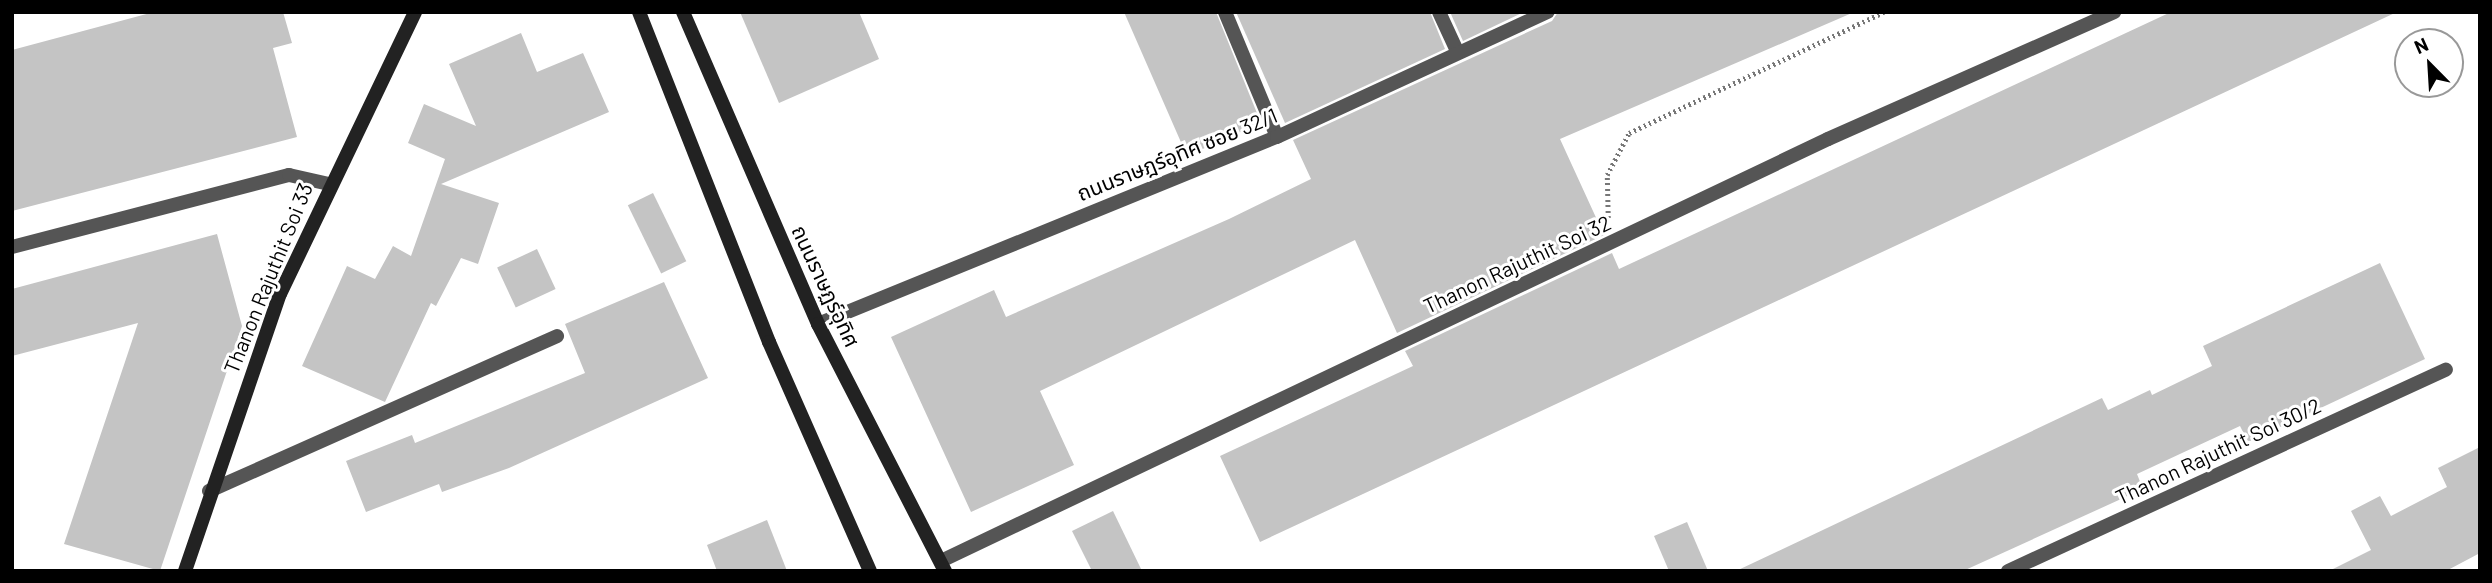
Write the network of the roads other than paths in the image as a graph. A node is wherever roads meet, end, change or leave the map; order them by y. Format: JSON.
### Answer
{"nodes":[{"id":1,"x":415,"y":12,"type":"edge"},
{"id":2,"x":639,"y":12,"type":"edge"},
{"id":3,"x":683,"y":12,"type":"edge"},
{"id":4,"x":1225,"y":12,"type":"edge"},
{"id":5,"x":1439,"y":12,"type":"edge"},
{"id":6,"x":1548,"y":12,"type":"edge"},
{"id":7,"x":2114,"y":12,"type":"edge"},
{"id":8,"x":1458,"y":51,"type":"junction"},
{"id":9,"x":1277,"y":137,"type":"junction"},
{"id":10,"x":329,"y":184,"type":"junction"},
{"id":11,"x":12,"y":247,"type":"edge"},
{"id":12,"x":818,"y":324,"type":"junction"},
{"id":13,"x":557,"y":336,"type":"dead end"},
{"id":14,"x":2446,"y":370,"type":"dead end"},
{"id":15,"x":209,"y":491,"type":"junction"},
{"id":16,"x":943,"y":566,"type":"edge"},
{"id":17,"x":185,"y":571,"type":"edge"},
{"id":18,"x":870,"y":571,"type":"edge"},
{"id":19,"x":2008,"y":571,"type":"edge"}],
"edges":[{"from":1,"to":10,"type":"street","name":"Thanon Rajuthit Soi 33"},
{"from":2,"to":18,"type":"street"},
{"from":3,"to":12,"type":"street","name":"ถนนราษฏร์อุทิศ"},
{"from":4,"to":9,"type":"street"},
{"from":5,"to":8,"type":"street"},
{"from":6,"to":8,"type":"street","name":"ถนนราษฎร์อุทิศ ซอย 32/1"},
{"from":7,"to":16,"type":"street","name":"Thanon Rajuthit Soi 32"},
{"from":8,"to":9,"type":"street","name":"ถนนราษฎร์อุทิศ ซอย 32/1"},
{"from":9,"to":12,"type":"street","name":"ถนนราษฎร์อุทิศ ซอย 32/1"},
{"from":10,"to":11,"type":"street"},
{"from":10,"to":15,"type":"street","name":"Thanon Rajuthit Soi 33"},
{"from":12,"to":16,"type":"street","name":"ถนนราษฏร์อุทิศ"},
{"from":13,"to":15,"type":"street"},
{"from":14,"to":19,"type":"street","name":"Thanon Rajuthit Soi 30/2"},
{"from":15,"to":17,"type":"street","name":"Thanon Rajuthit Soi 33"}]}
